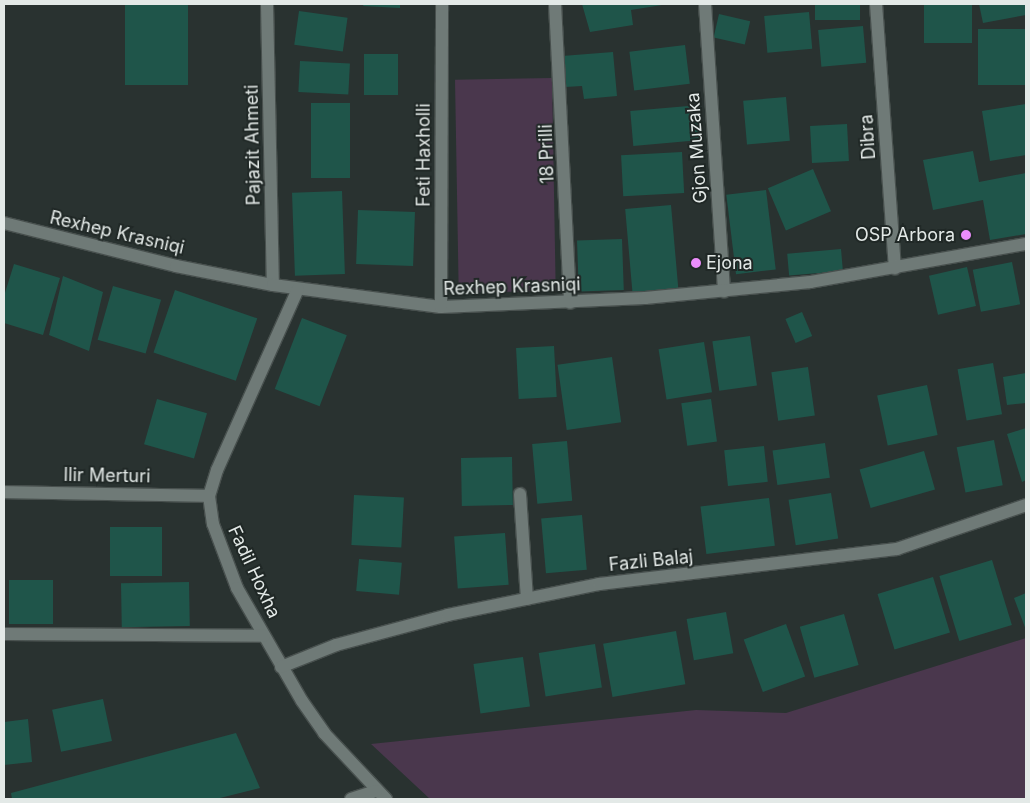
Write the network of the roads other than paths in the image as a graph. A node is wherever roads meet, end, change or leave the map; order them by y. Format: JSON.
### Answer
{"nodes":[{"id":1,"x":267,"y":4,"type":"edge"},
{"id":2,"x":442,"y":4,"type":"edge"},
{"id":3,"x":555,"y":4,"type":"edge"},
{"id":4,"x":705,"y":4,"type":"edge"},
{"id":5,"x":876,"y":4,"type":"edge"},
{"id":6,"x":4,"y":223,"type":"edge"},
{"id":7,"x":1026,"y":244,"type":"edge"},
{"id":8,"x":895,"y":268,"type":"junction"},
{"id":9,"x":273,"y":285,"type":"junction"},
{"id":10,"x":298,"y":289,"type":"junction"},
{"id":11,"x":724,"y":290,"type":"junction"},
{"id":12,"x":570,"y":303,"type":"junction"},
{"id":13,"x":441,"y":307,"type":"junction"},
{"id":14,"x":4,"y":492,"type":"edge"},
{"id":15,"x":520,"y":494,"type":"dead end"},
{"id":16,"x":209,"y":496,"type":"junction"},
{"id":17,"x":1026,"y":505,"type":"edge"},
{"id":18,"x":527,"y":599,"type":"junction"},
{"id":19,"x":4,"y":634,"type":"edge"},
{"id":20,"x":264,"y":636,"type":"junction"},
{"id":21,"x":281,"y":667,"type":"junction"},
{"id":22,"x":376,"y":791,"type":"junction"},
{"id":23,"x":351,"y":799,"type":"edge"},
{"id":24,"x":386,"y":799,"type":"edge"}],
"edges":[{"from":1,"to":9,"type":"street","name":"Pajazit Ahmeti"},
{"from":2,"to":13,"type":"street","name":"Feti Haxholli"},
{"from":3,"to":12,"type":"street","name":"18 Prilli"},
{"from":4,"to":11,"type":"street","name":"Gjon Muzaka"},
{"from":5,"to":8,"type":"street","name":"Dibra"},
{"from":6,"to":9,"type":"street","name":"Rexhep Krasniqi"},
{"from":7,"to":8,"type":"street","name":"Rexhep Krasniqi"},
{"from":8,"to":11,"type":"street","name":"Rexhep Krasniqi"},
{"from":9,"to":10,"type":"street","name":"Rexhep Krasniqi"},
{"from":10,"to":13,"type":"street","name":"Rexhep Krasniqi"},
{"from":10,"to":16,"type":"street"},
{"from":11,"to":12,"type":"street","name":"Rexhep Krasniqi"},
{"from":12,"to":13,"type":"street","name":"Rexhep Krasniqi"},
{"from":14,"to":16,"type":"street","name":"Ilir Merturi"},
{"from":15,"to":18,"type":"street"},
{"from":16,"to":20,"type":"street","name":"Fadil Hoxha"},
{"from":17,"to":18,"type":"street","name":"Fazli Balaj"},
{"from":18,"to":21,"type":"street","name":"Fazli Balaj"},
{"from":19,"to":20,"type":"street"},
{"from":20,"to":21,"type":"street","name":"Fadil Hoxha"},
{"from":21,"to":22,"type":"street","name":"Fadil Hoxha"},
{"from":22,"to":23,"type":"street"},
{"from":22,"to":24,"type":"street","name":"Fadil Hoxha"}]}
